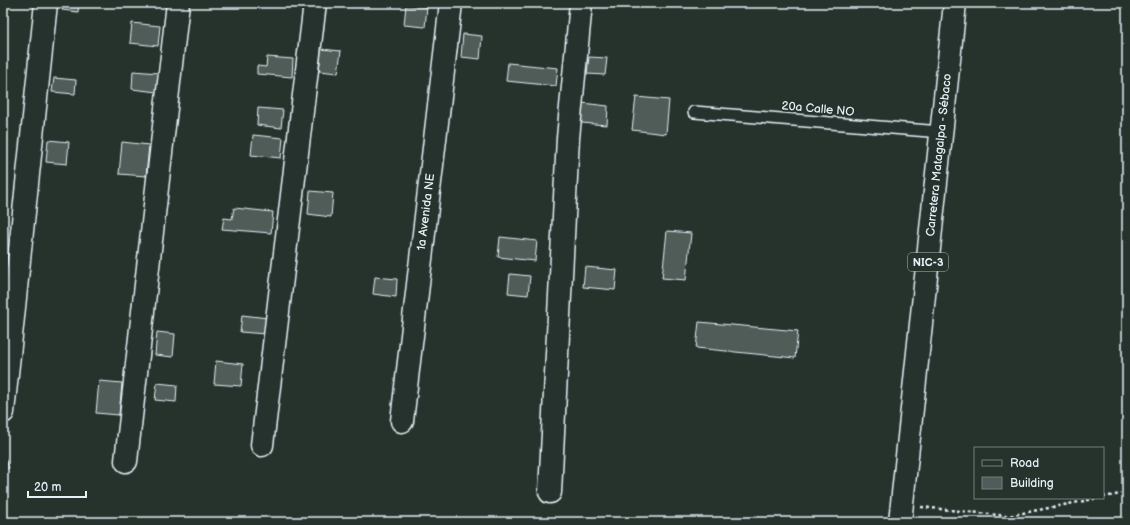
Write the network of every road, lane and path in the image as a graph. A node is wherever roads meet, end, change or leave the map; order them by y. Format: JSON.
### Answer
{"nodes":[{"id":1,"x":46,"y":3,"type":"edge"},
{"id":2,"x":178,"y":3,"type":"edge"},
{"id":3,"x":314,"y":3,"type":"edge"},
{"id":4,"x":451,"y":3,"type":"edge"},
{"id":5,"x":582,"y":3,"type":"edge"},
{"id":6,"x":955,"y":3,"type":"edge"},
{"id":7,"x":694,"y":112,"type":"dead end"},
{"id":8,"x":941,"y":132,"type":"junction"},
{"id":9,"x":3,"y":412,"type":"edge"},
{"id":10,"x":402,"y":421,"type":"dead end"},
{"id":11,"x":262,"y":445,"type":"dead end"},
{"id":12,"x":126,"y":462,"type":"dead end"},
{"id":13,"x":550,"y":492,"type":"dead end"},
{"id":14,"x":1127,"y":492,"type":"edge"},
{"id":15,"x":1104,"y":497,"type":"edge"},
{"id":16,"x":1094,"y":499,"type":"edge"},
{"id":17,"x":901,"y":513,"type":"edge"}],
"edges":[{"from":1,"to":9,"type":"street"},
{"from":2,"to":12,"type":"street"},
{"from":3,"to":11,"type":"street"},
{"from":4,"to":10,"type":"street","name":"1a Avenida NE"},
{"from":5,"to":13,"type":"street"},
{"from":6,"to":8,"type":"street","name":"Carretera Matagalpa - Sébaco","number":"NIC-3"},
{"from":7,"to":8,"type":"lane","name":"20a Calle NO"},
{"from":8,"to":17,"type":"street","name":"Carretera Matagalpa - Sébaco","number":"NIC-3"},
{"from":14,"to":15,"type":"path"},
{"from":16,"to":17,"type":"path"}]}
